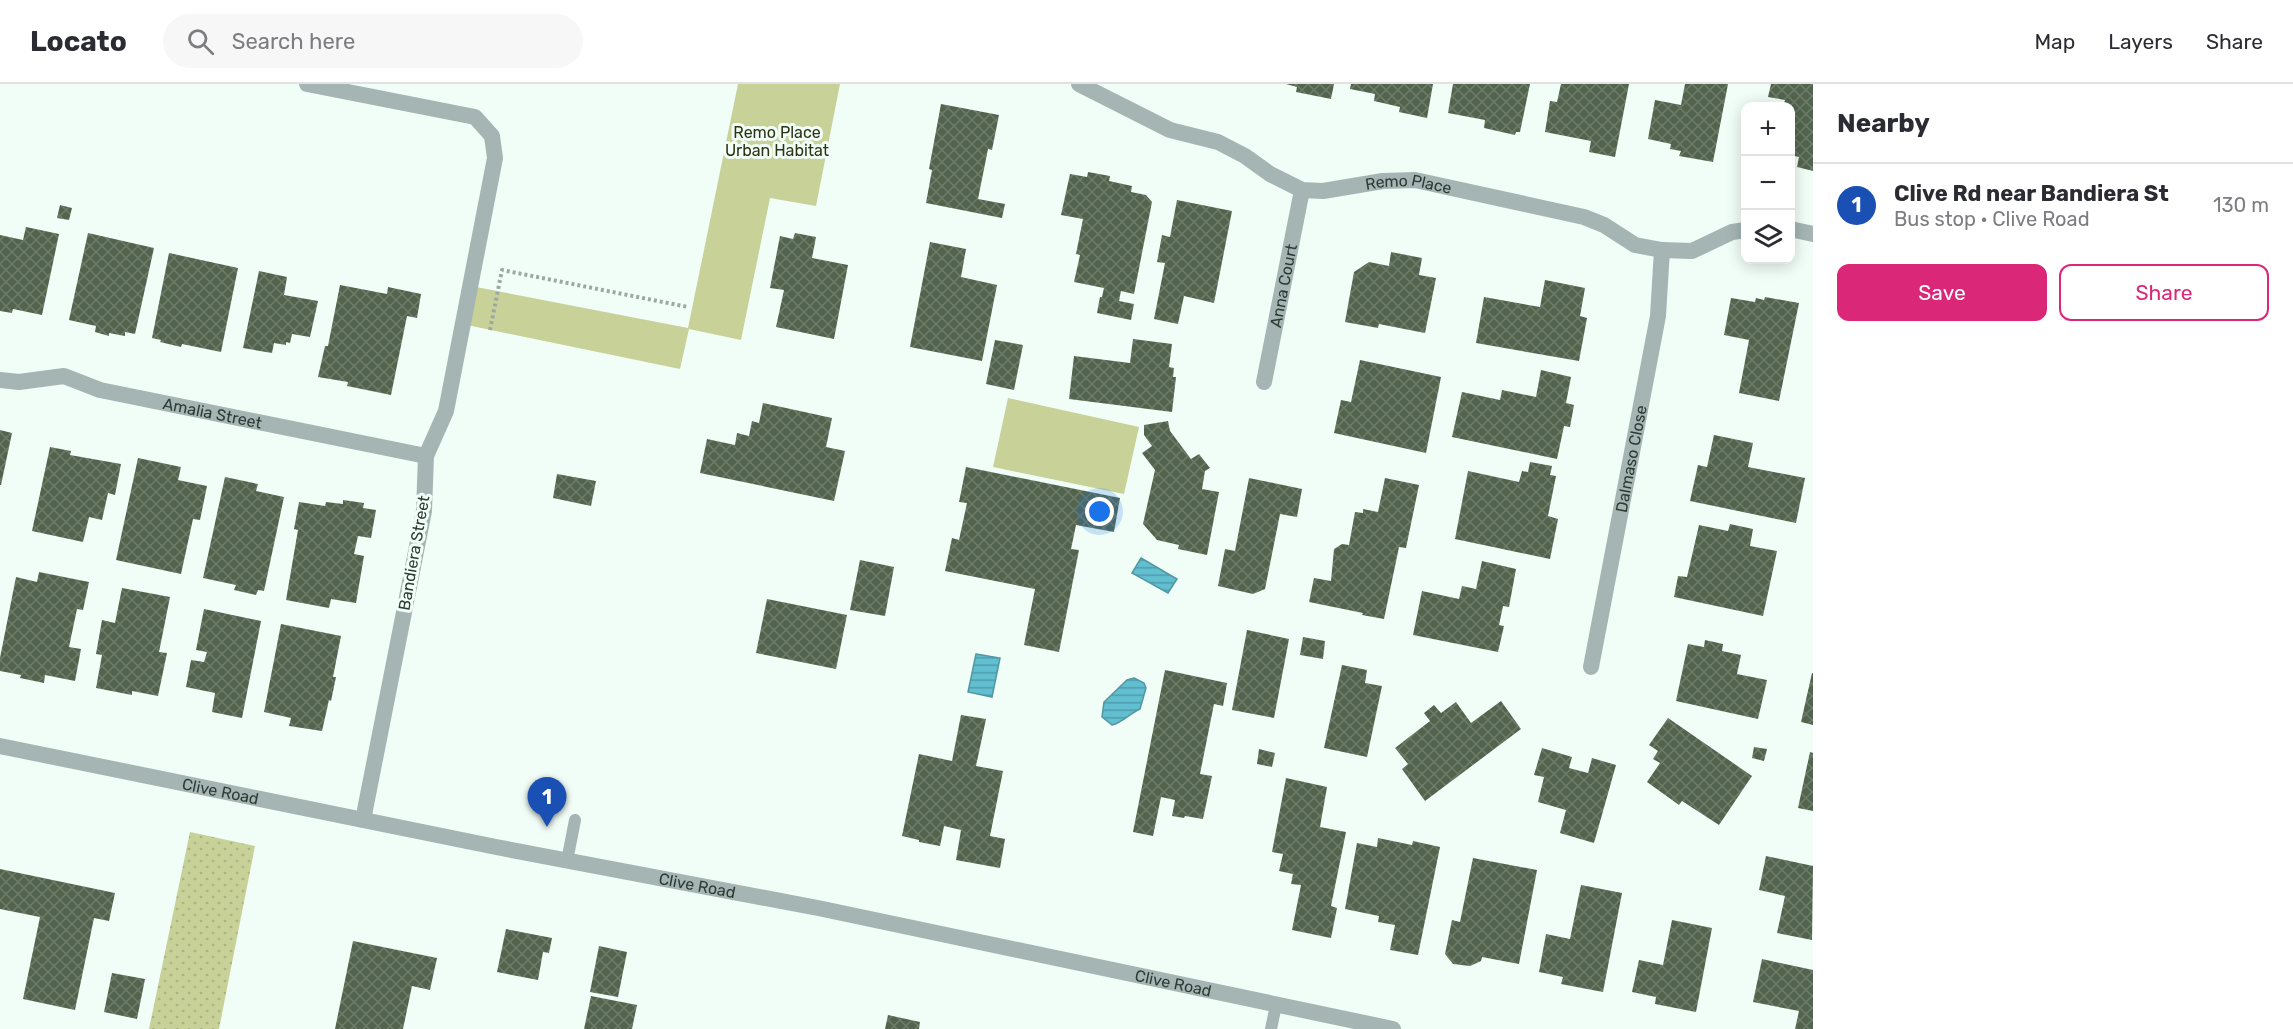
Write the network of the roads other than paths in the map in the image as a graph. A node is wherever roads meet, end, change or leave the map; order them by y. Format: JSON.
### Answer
{"nodes":[{"id":1,"x":307,"y":84,"type":"edge"},
{"id":2,"x":1079,"y":84,"type":"edge"},
{"id":3,"x":1302,"y":190,"type":"junction"},
{"id":4,"x":1795,"y":230,"type":"edge"},
{"id":5,"x":1741,"y":231,"type":"edge"},
{"id":6,"x":1813,"y":234,"type":"edge"},
{"id":7,"x":1662,"y":250,"type":"junction"},
{"id":8,"x":0,"y":380,"type":"edge"},
{"id":9,"x":1264,"y":382,"type":"dead end"},
{"id":10,"x":426,"y":456,"type":"junction"},
{"id":11,"x":1591,"y":667,"type":"dead end"},
{"id":12,"x":0,"y":746,"type":"edge"},
{"id":13,"x":363,"y":820,"type":"junction"},
{"id":14,"x":575,"y":820,"type":"dead end"},
{"id":15,"x":567,"y":861,"type":"junction"},
{"id":16,"x":1276,"y":1005,"type":"junction"},
{"id":17,"x":1271,"y":1029,"type":"edge"},
{"id":18,"x":1393,"y":1029,"type":"edge"}],
"edges":[{"from":1,"to":10,"type":"street","name":"Bandiera Street"},
{"from":2,"to":3,"type":"street","name":"Remo Place"},
{"from":3,"to":7,"type":"street","name":"Remo Place"},
{"from":3,"to":9,"type":"street","name":"Anna Court"},
{"from":4,"to":6,"type":"street"},
{"from":5,"to":7,"type":"street","name":"Remo Place"},
{"from":7,"to":11,"type":"street","name":"Dalmaso Close"},
{"from":8,"to":10,"type":"street","name":"Amalia Street"},
{"from":10,"to":13,"type":"street","name":"Bandiera Street"},
{"from":12,"to":13,"type":"street","name":"Clive Road"},
{"from":13,"to":15,"type":"street","name":"Clive Road"},
{"from":14,"to":15,"type":"lane"},
{"from":15,"to":16,"type":"street","name":"Clive Road"},
{"from":16,"to":17,"type":"lane"},
{"from":16,"to":18,"type":"street","name":"Clive Road"}]}
